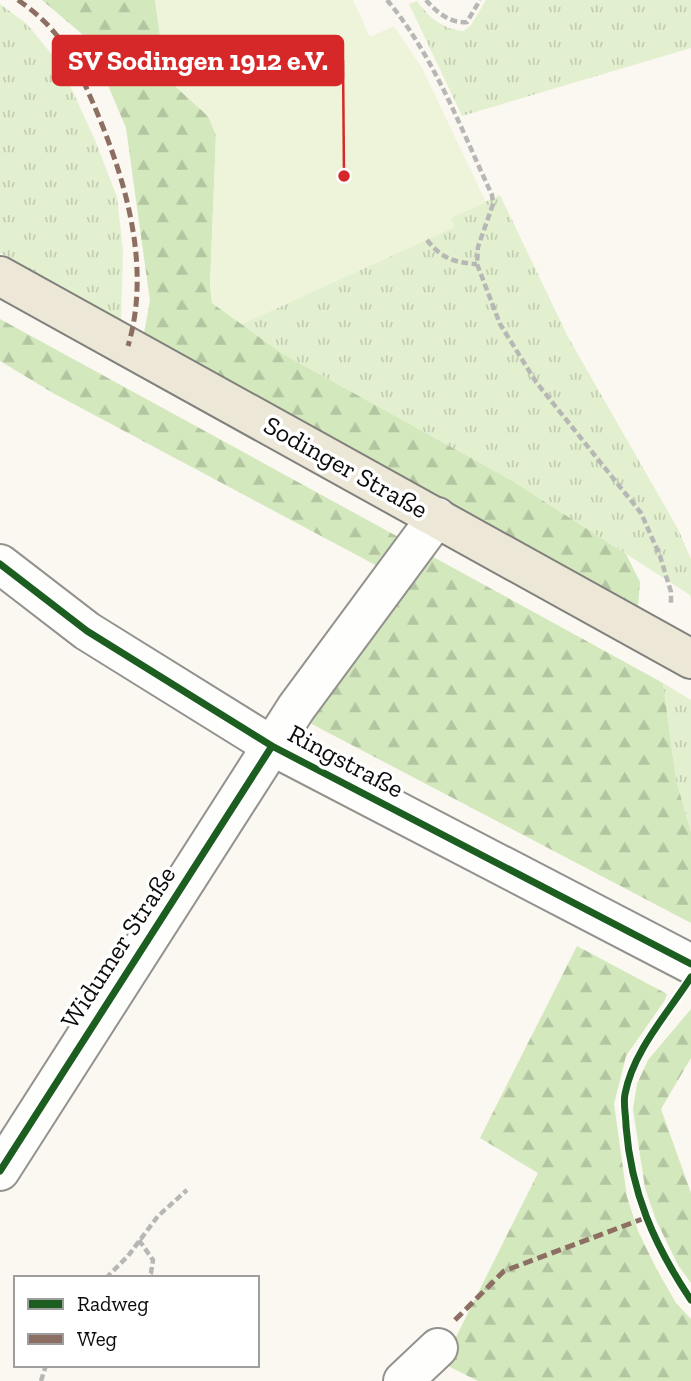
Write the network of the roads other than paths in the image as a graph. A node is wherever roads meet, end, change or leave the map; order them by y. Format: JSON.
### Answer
{"nodes":[{"id":1,"x":0,"y":276,"type":"edge"},
{"id":2,"x":437,"y":517,"type":"junction"},
{"id":3,"x":0,"y":564,"type":"edge"},
{"id":4,"x":691,"y":659,"type":"edge"},
{"id":5,"x":272,"y":746,"type":"junction"},
{"id":6,"x":691,"y":964,"type":"edge"},
{"id":7,"x":0,"y":1171,"type":"edge"},
{"id":8,"x":438,"y":1349,"type":"dead end"},
{"id":9,"x":403,"y":1381,"type":"edge"}],
"edges":[{"from":1,"to":2,"type":"main road","name":"Sodinger Straße"},
{"from":2,"to":4,"type":"main road","name":"Sodinger Straße"},
{"from":2,"to":5,"type":"street","name":"Widumer Straße"},
{"from":3,"to":5,"type":"street","name":"Ringstraße"},
{"from":5,"to":6,"type":"street","name":"Ringstraße"},
{"from":5,"to":7,"type":"street","name":"Widumer Straße"},
{"from":8,"to":9,"type":"street"}]}
